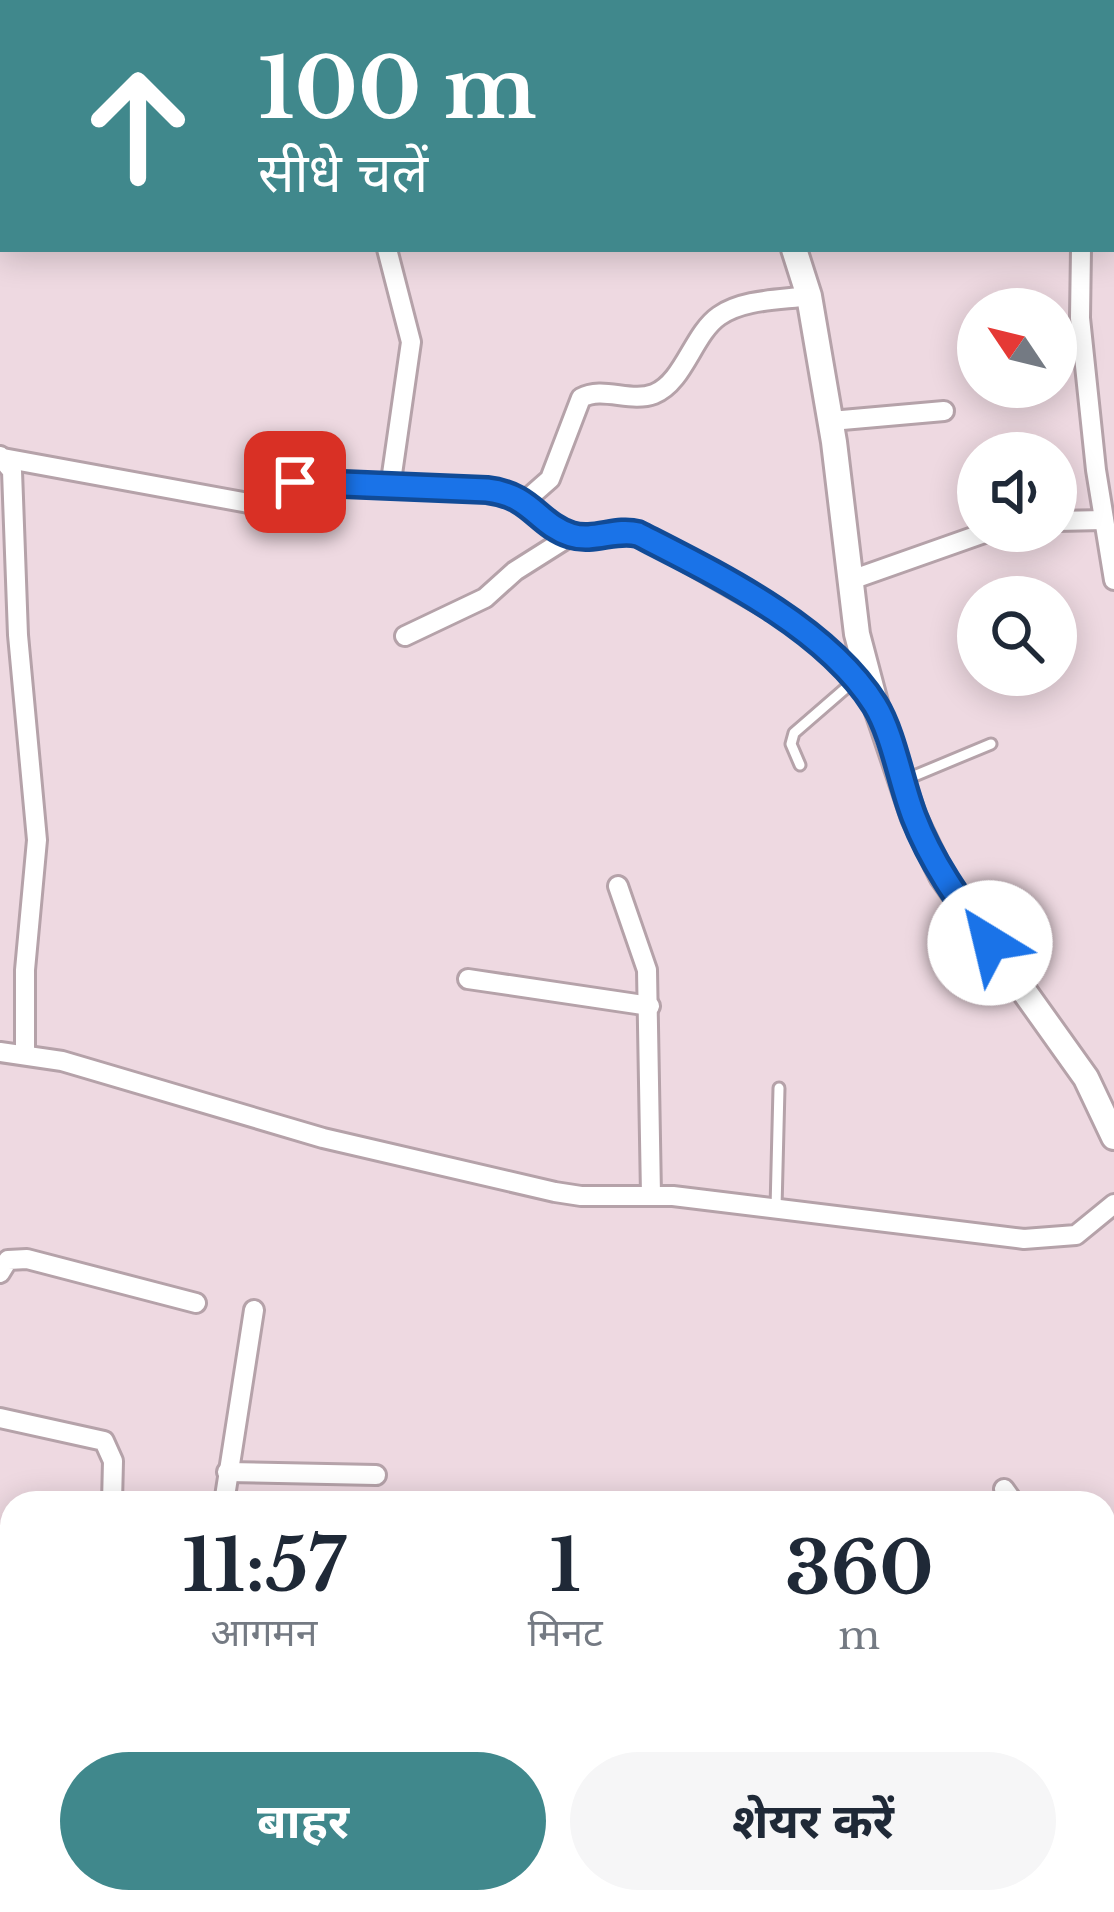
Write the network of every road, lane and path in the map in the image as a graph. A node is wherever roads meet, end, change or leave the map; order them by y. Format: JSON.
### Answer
{"nodes":[{"id":1,"x":387,"y":252,"type":"edge"},
{"id":2,"x":795,"y":252,"type":"edge"},
{"id":3,"x":1081,"y":252,"type":"edge"},
{"id":4,"x":809,"y":296,"type":"junction"},
{"id":5,"x":944,"y":411,"type":"dead end"},
{"id":6,"x":831,"y":421,"type":"junction"},
{"id":7,"x":2,"y":457,"type":"edge"},
{"id":8,"x":295,"y":482,"type":"dead end"},
{"id":9,"x":390,"y":488,"type":"junction"},
{"id":10,"x":525,"y":501,"type":"junction"},
{"id":11,"x":276,"y":508,"type":"dead end"},
{"id":12,"x":1104,"y":520,"type":"junction"},
{"id":13,"x":1077,"y":521,"type":"edge"},
{"id":14,"x":572,"y":536,"type":"junction"},
{"id":15,"x":957,"y":543,"type":"edge"},
{"id":16,"x":851,"y":580,"type":"junction"},
{"id":17,"x":1114,"y":580,"type":"edge"},
{"id":18,"x":9,"y":636,"type":"edge"},
{"id":19,"x":405,"y":636,"type":"dead end"},
{"id":20,"x":854,"y":681,"type":"junction"},
{"id":21,"x":876,"y":706,"type":"junction"},
{"id":22,"x":991,"y":745,"type":"dead end"},
{"id":23,"x":800,"y":765,"type":"dead end"},
{"id":24,"x":902,"y":781,"type":"junction"},
{"id":25,"x":618,"y":886,"type":"dead end"},
{"id":26,"x":468,"y":979,"type":"dead end"},
{"id":27,"x":650,"y":1006,"type":"junction"},
{"id":28,"x":0,"y":1052,"type":"edge"},
{"id":29,"x":25,"y":1053,"type":"junction"},
{"id":30,"x":778,"y":1088,"type":"dead end"},
{"id":31,"x":1114,"y":1137,"type":"edge"},
{"id":32,"x":651,"y":1195,"type":"junction"},
{"id":33,"x":1114,"y":1204,"type":"edge"},
{"id":34,"x":776,"y":1208,"type":"junction"},
{"id":35,"x":0,"y":1274,"type":"edge"},
{"id":36,"x":196,"y":1303,"type":"dead end"},
{"id":37,"x":254,"y":1310,"type":"dead end"},
{"id":38,"x":0,"y":1418,"type":"edge"},
{"id":39,"x":227,"y":1472,"type":"junction"},
{"id":40,"x":376,"y":1475,"type":"dead end"},
{"id":41,"x":112,"y":1491,"type":"edge"},
{"id":42,"x":225,"y":1491,"type":"edge"}],
"edges":[{"from":1,"to":9,"type":"street"},
{"from":2,"to":4,"type":"main road"},
{"from":3,"to":12,"type":"street"},
{"from":4,"to":6,"type":"main road"},
{"from":4,"to":10,"type":"street"},
{"from":5,"to":6,"type":"street"},
{"from":6,"to":16,"type":"main road"},
{"from":7,"to":11,"type":"street"},
{"from":7,"to":18,"type":"street"},
{"from":8,"to":9,"type":"street"},
{"from":9,"to":10,"type":"street"},
{"from":10,"to":14,"type":"street"},
{"from":12,"to":13,"type":"street"},
{"from":12,"to":17,"type":"street"},
{"from":14,"to":19,"type":"street"},
{"from":14,"to":20,"type":"street"},
{"from":15,"to":16,"type":"street"},
{"from":16,"to":21,"type":"main road"},
{"from":18,"to":29,"type":"street"},
{"from":20,"to":21,"type":"street"},
{"from":20,"to":23,"type":"lane"},
{"from":21,"to":24,"type":"main road"},
{"from":22,"to":24,"type":"lane"},
{"from":24,"to":31,"type":"main road"},
{"from":25,"to":27,"type":"street"},
{"from":26,"to":27,"type":"street"},
{"from":27,"to":32,"type":"street"},
{"from":28,"to":29,"type":"street"},
{"from":29,"to":32,"type":"street"},
{"from":30,"to":34,"type":"lane"},
{"from":32,"to":34,"type":"street"},
{"from":33,"to":34,"type":"street"},
{"from":35,"to":36,"type":"street"},
{"from":37,"to":39,"type":"street"},
{"from":38,"to":41,"type":"street"},
{"from":39,"to":40,"type":"street"},
{"from":39,"to":42,"type":"street"}]}
